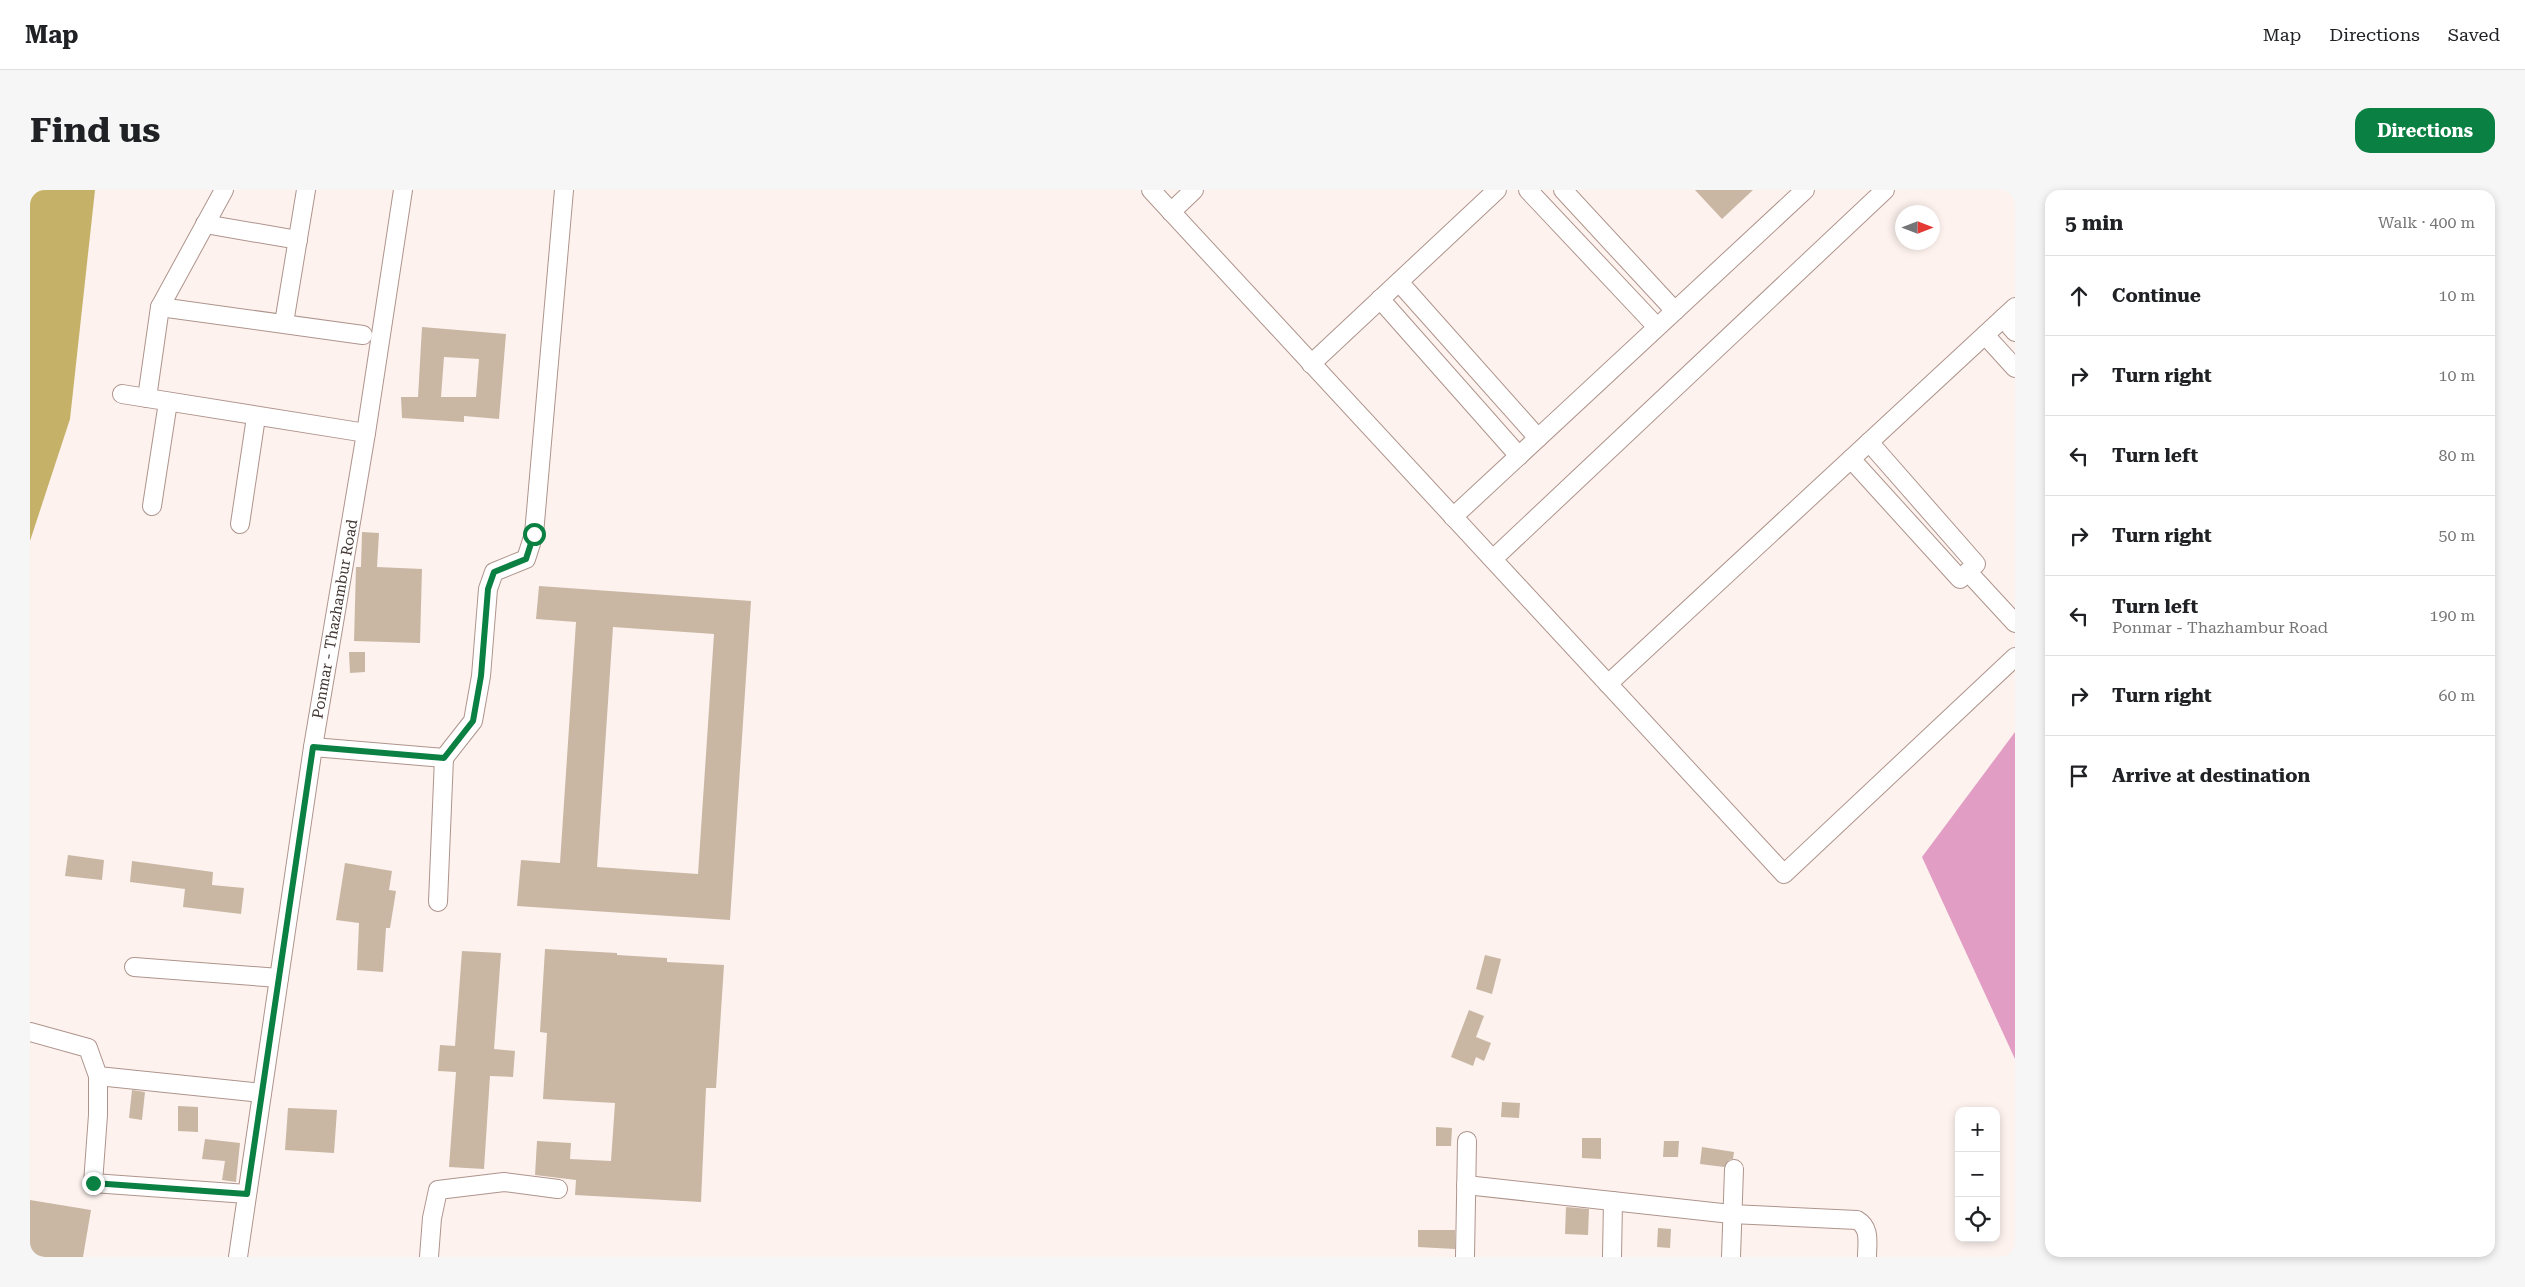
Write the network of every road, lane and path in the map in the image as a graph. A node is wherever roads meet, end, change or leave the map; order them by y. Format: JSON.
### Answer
{"nodes":[{"id":1,"x":224,"y":190,"type":"edge"},
{"id":2,"x":306,"y":190,"type":"edge"},
{"id":3,"x":403,"y":190,"type":"edge"},
{"id":4,"x":564,"y":190,"type":"edge"},
{"id":5,"x":1151,"y":190,"type":"edge"},
{"id":6,"x":1194,"y":190,"type":"edge"},
{"id":7,"x":1497,"y":190,"type":"edge"},
{"id":8,"x":1528,"y":190,"type":"edge"},
{"id":9,"x":1563,"y":190,"type":"edge"},
{"id":10,"x":1804,"y":190,"type":"edge"},
{"id":11,"x":1885,"y":190,"type":"edge"},
{"id":12,"x":1171,"y":212,"type":"junction"},
{"id":13,"x":206,"y":224,"type":"junction"},
{"id":14,"x":298,"y":240,"type":"junction"},
{"id":15,"x":1399,"y":282,"type":"junction"},
{"id":16,"x":1380,"y":299,"type":"junction"},
{"id":17,"x":160,"y":307,"type":"junction"},
{"id":18,"x":1675,"y":311,"type":"junction"},
{"id":19,"x":2009,"y":313,"type":"edge"},
{"id":20,"x":284,"y":323,"type":"junction"},
{"id":21,"x":1657,"y":327,"type":"junction"},
{"id":22,"x":2015,"y":332,"type":"edge"},
{"id":23,"x":363,"y":335,"type":"dead end"},
{"id":24,"x":1985,"y":335,"type":"junction"},
{"id":25,"x":1311,"y":364,"type":"junction"},
{"id":26,"x":2015,"y":368,"type":"edge"},
{"id":27,"x":122,"y":394,"type":"dead end"},
{"id":28,"x":147,"y":398,"type":"junction"},
{"id":29,"x":168,"y":402,"type":"junction"},
{"id":30,"x":256,"y":417,"type":"junction"},
{"id":31,"x":366,"y":433,"type":"junction"},
{"id":32,"x":1538,"y":438,"type":"junction"},
{"id":33,"x":1869,"y":442,"type":"junction"},
{"id":34,"x":1519,"y":456,"type":"junction"},
{"id":35,"x":1851,"y":459,"type":"junction"},
{"id":36,"x":152,"y":506,"type":"dead end"},
{"id":37,"x":1453,"y":517,"type":"junction"},
{"id":38,"x":240,"y":524,"type":"dead end"},
{"id":39,"x":1492,"y":559,"type":"junction"},
{"id":40,"x":1968,"y":572,"type":"junction"},
{"id":41,"x":2015,"y":623,"type":"edge"},
{"id":42,"x":2015,"y":657,"type":"edge"},
{"id":43,"x":1608,"y":684,"type":"junction"},
{"id":44,"x":313,"y":747,"type":"junction"},
{"id":45,"x":444,"y":758,"type":"junction"},
{"id":46,"x":438,"y":902,"type":"dead end"},
{"id":47,"x":134,"y":967,"type":"dead end"},
{"id":48,"x":279,"y":978,"type":"junction"},
{"id":49,"x":30,"y":1032,"type":"edge"},
{"id":50,"x":104,"y":1077,"type":"junction"},
{"id":51,"x":262,"y":1093,"type":"junction"},
{"id":52,"x":1467,"y":1141,"type":"dead end"},
{"id":53,"x":1734,"y":1169,"type":"dead end"},
{"id":54,"x":1466,"y":1185,"type":"junction"},
{"id":55,"x":558,"y":1189,"type":"dead end"},
{"id":56,"x":247,"y":1194,"type":"junction"},
{"id":57,"x":1613,"y":1201,"type":"junction"},
{"id":58,"x":1731,"y":1214,"type":"junction"},
{"id":59,"x":238,"y":1257,"type":"edge"},
{"id":60,"x":429,"y":1257,"type":"edge"},
{"id":61,"x":1465,"y":1257,"type":"edge"},
{"id":62,"x":1612,"y":1257,"type":"edge"},
{"id":63,"x":1731,"y":1257,"type":"edge"},
{"id":64,"x":1867,"y":1257,"type":"edge"}],
"edges":[{"from":1,"to":13,"type":"street"},
{"from":2,"to":14,"type":"street"},
{"from":3,"to":31,"type":"street","name":"Ponmar - Thazhambur Road"},
{"from":4,"to":45,"type":"street"},
{"from":5,"to":12,"type":"street"},
{"from":6,"to":12,"type":"street"},
{"from":7,"to":15,"type":"street"},
{"from":8,"to":21,"type":"street"},
{"from":9,"to":18,"type":"street"},
{"from":10,"to":18,"type":"street"},
{"from":11,"to":39,"type":"street"},
{"from":12,"to":25,"type":"street"},
{"from":13,"to":14,"type":"street"},
{"from":13,"to":17,"type":"street"},
{"from":14,"to":20,"type":"street"},
{"from":15,"to":16,"type":"street"},
{"from":15,"to":32,"type":"street"},
{"from":16,"to":25,"type":"street"},
{"from":16,"to":34,"type":"street"},
{"from":17,"to":20,"type":"street"},
{"from":17,"to":28,"type":"street"},
{"from":18,"to":21,"type":"street"},
{"from":19,"to":22,"type":"street"},
{"from":19,"to":24,"type":"street"},
{"from":20,"to":23,"type":"street"},
{"from":21,"to":32,"type":"street"},
{"from":24,"to":26,"type":"street"},
{"from":24,"to":33,"type":"street"},
{"from":25,"to":37,"type":"street"},
{"from":27,"to":28,"type":"street"},
{"from":28,"to":29,"type":"street"},
{"from":29,"to":30,"type":"street"},
{"from":29,"to":36,"type":"street"},
{"from":30,"to":31,"type":"street"},
{"from":30,"to":38,"type":"street"},
{"from":31,"to":44,"type":"street","name":"Ponmar - Thazhambur Road"},
{"from":32,"to":34,"type":"street"},
{"from":33,"to":35,"type":"street"},
{"from":33,"to":40,"type":"street"},
{"from":34,"to":37,"type":"street"},
{"from":35,"to":40,"type":"street"},
{"from":35,"to":43,"type":"street"},
{"from":37,"to":39,"type":"street"},
{"from":39,"to":43,"type":"street"},
{"from":40,"to":41,"type":"street"},
{"from":42,"to":43,"type":"street"},
{"from":44,"to":45,"type":"street"},
{"from":44,"to":48,"type":"street","name":"Ponmar - Thazhambur Road"},
{"from":45,"to":46,"type":"street"},
{"from":47,"to":48,"type":"street"},
{"from":48,"to":51,"type":"street","name":"Ponmar - Thazhambur Road"},
{"from":49,"to":50,"type":"street"},
{"from":50,"to":51,"type":"street"},
{"from":50,"to":56,"type":"street"},
{"from":51,"to":56,"type":"street","name":"Ponmar - Thazhambur Road"},
{"from":52,"to":54,"type":"street"},
{"from":53,"to":58,"type":"street"},
{"from":54,"to":57,"type":"street"},
{"from":54,"to":61,"type":"street"},
{"from":55,"to":60,"type":"street"},
{"from":56,"to":59,"type":"street","name":"Ponmar - Thazhambur Road"},
{"from":57,"to":58,"type":"street"},
{"from":57,"to":62,"type":"street"},
{"from":58,"to":63,"type":"street"},
{"from":58,"to":64,"type":"street"}]}
